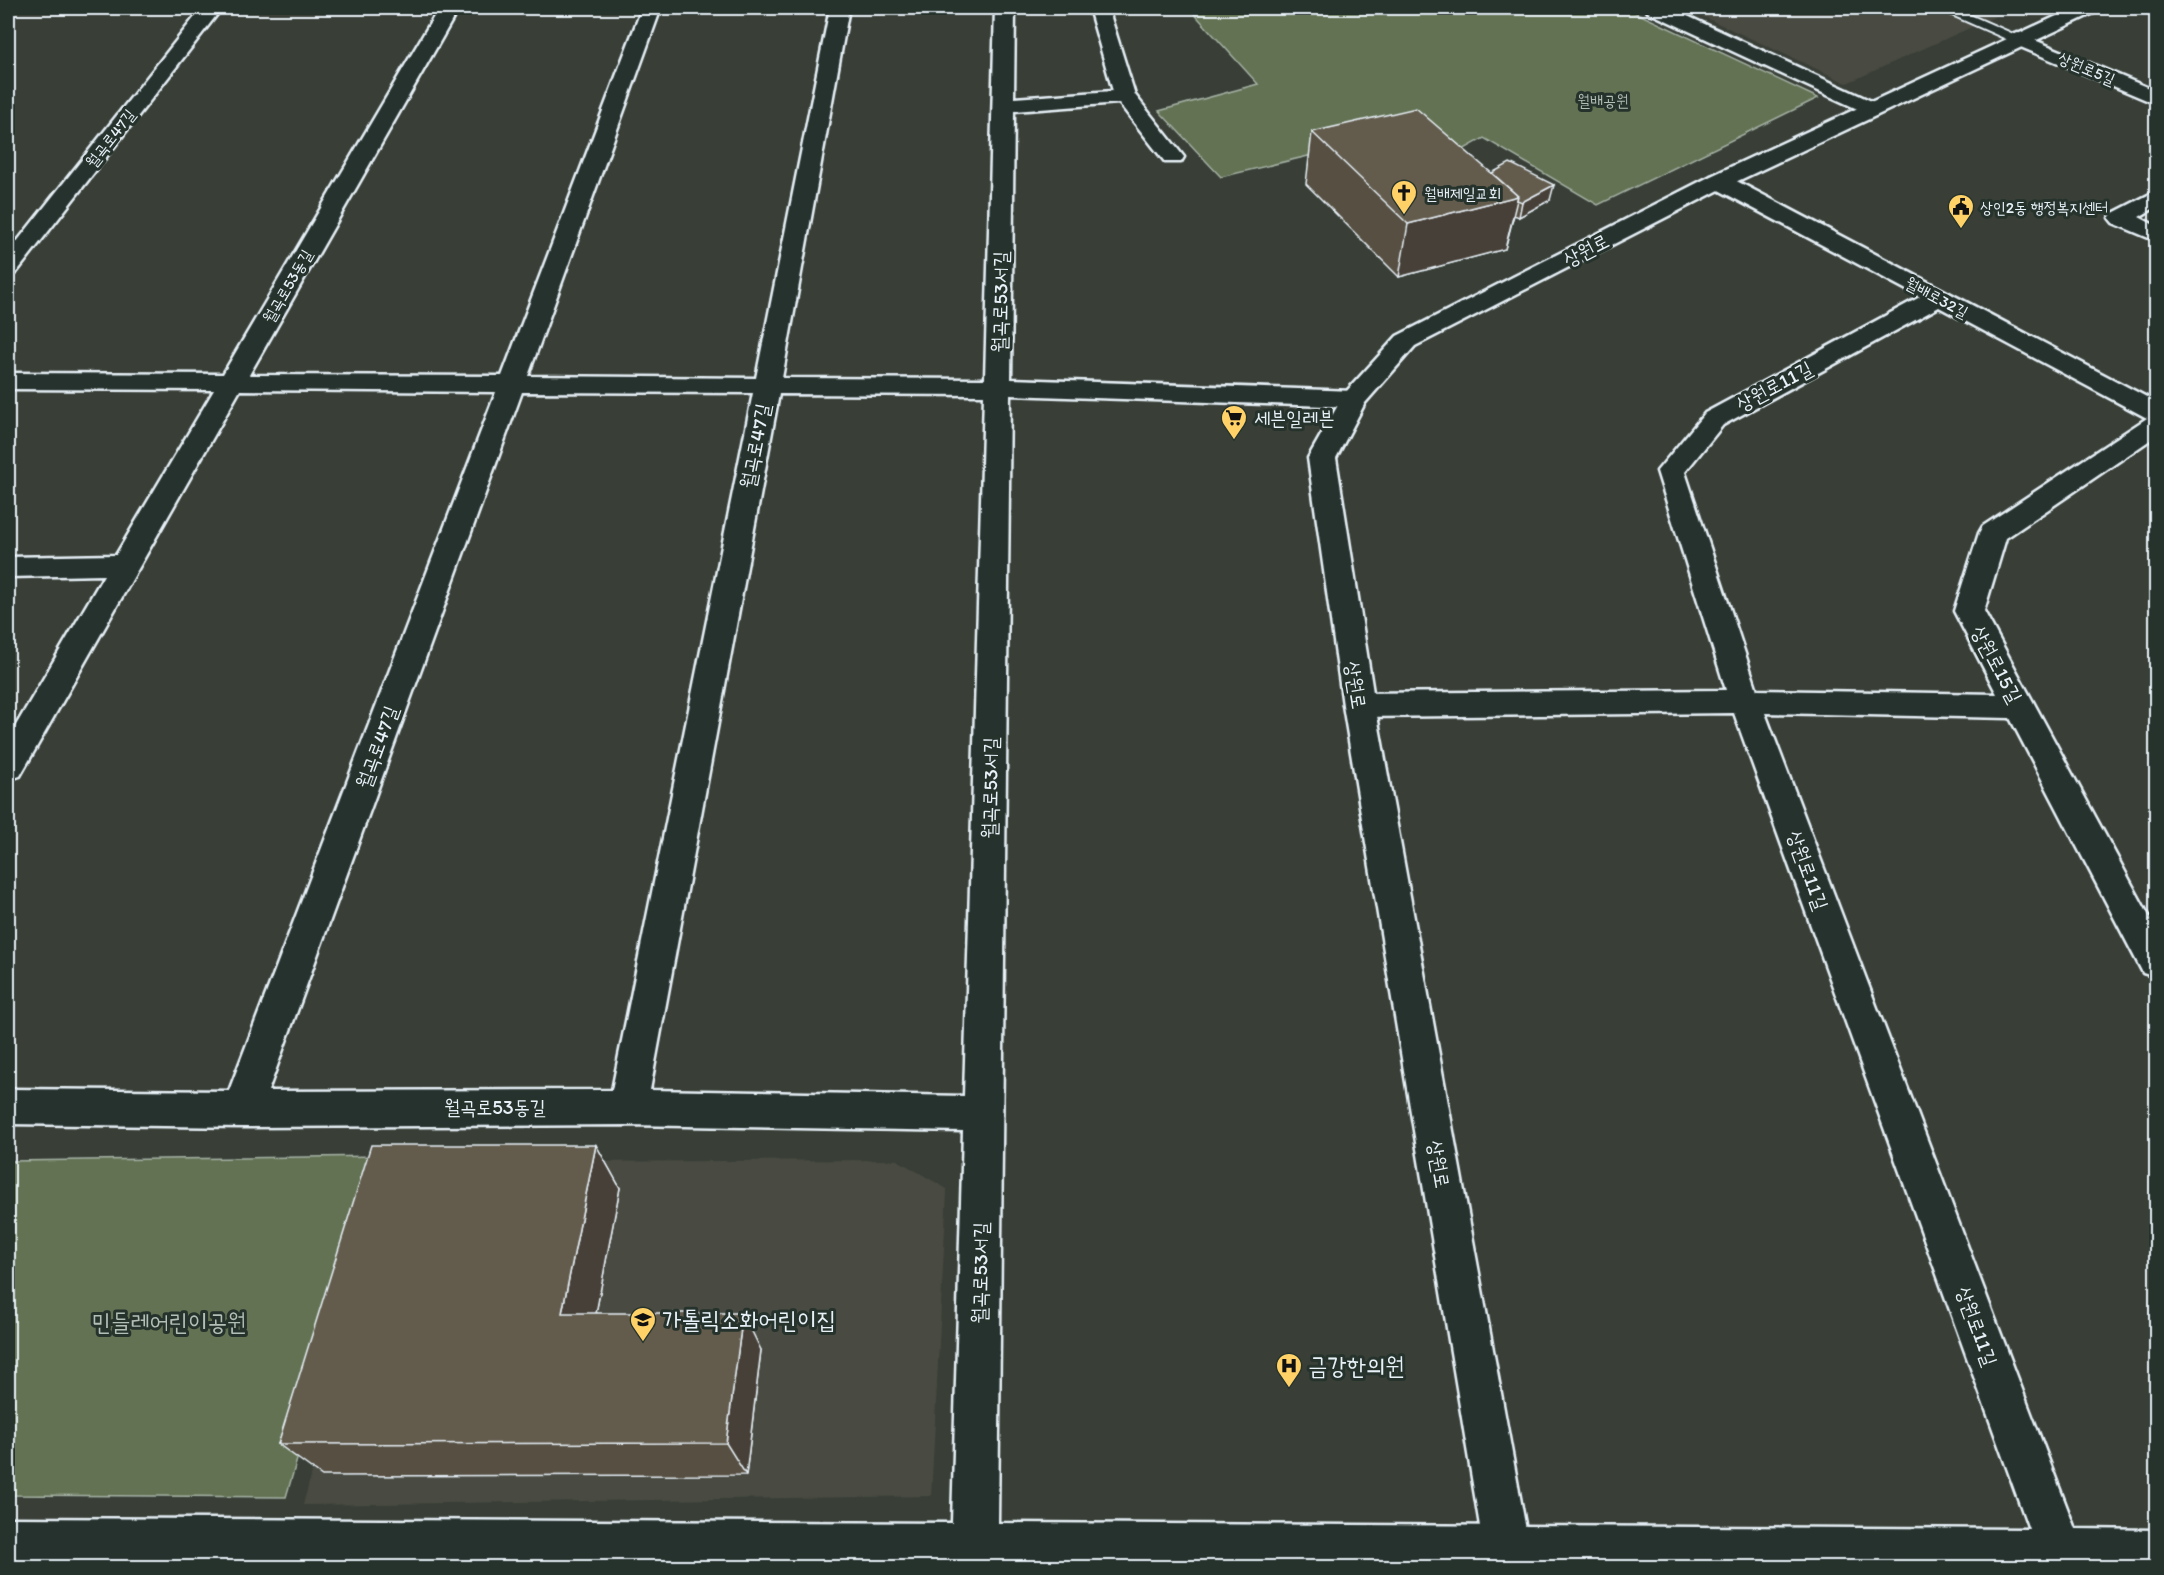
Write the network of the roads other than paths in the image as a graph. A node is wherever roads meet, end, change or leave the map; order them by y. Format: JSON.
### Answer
{"nodes":[{"id":1,"x":212,"y":8,"type":"edge"},
{"id":2,"x":449,"y":8,"type":"edge"},
{"id":3,"x":652,"y":8,"type":"edge"},
{"id":4,"x":840,"y":8,"type":"edge"},
{"id":5,"x":1005,"y":8,"type":"edge"},
{"id":6,"x":1099,"y":8,"type":"edge"},
{"id":7,"x":1655,"y":8,"type":"edge"},
{"id":8,"x":1943,"y":8,"type":"edge"},
{"id":9,"x":2089,"y":8,"type":"edge"},
{"id":10,"x":2018,"y":39,"type":"junction"},
{"id":11,"x":1125,"y":96,"type":"junction"},
{"id":12,"x":2157,"y":98,"type":"edge"},
{"id":13,"x":1003,"y":105,"type":"junction"},
{"id":14,"x":1873,"y":109,"type":"junction"},
{"id":15,"x":1173,"y":157,"type":"dead end"},
{"id":16,"x":1719,"y":182,"type":"junction"},
{"id":17,"x":2157,"y":198,"type":"edge"},
{"id":18,"x":2157,"y":234,"type":"edge"},
{"id":19,"x":8,"y":268,"type":"edge"},
{"id":20,"x":1937,"y":297,"type":"junction"},
{"id":21,"x":8,"y":381,"type":"edge"},
{"id":22,"x":231,"y":382,"type":"junction"},
{"id":23,"x":512,"y":384,"type":"junction"},
{"id":24,"x":767,"y":386,"type":"junction"},
{"id":25,"x":998,"y":387,"type":"junction"},
{"id":26,"x":1354,"y":399,"type":"junction"},
{"id":27,"x":2157,"y":412,"type":"edge"},
{"id":28,"x":2157,"y":424,"type":"edge"},
{"id":29,"x":125,"y":565,"type":"junction"},
{"id":30,"x":8,"y":567,"type":"edge"},
{"id":31,"x":1745,"y":701,"type":"junction"},
{"id":32,"x":1359,"y":705,"type":"junction"},
{"id":33,"x":2020,"y":706,"type":"junction"},
{"id":34,"x":8,"y":766,"type":"edge"},
{"id":35,"x":2157,"y":962,"type":"edge"},
{"id":36,"x":8,"y":1107,"type":"edge"},
{"id":37,"x":628,"y":1107,"type":"junction"},
{"id":38,"x":242,"y":1109,"type":"junction"},
{"id":39,"x":983,"y":1114,"type":"junction"},
{"id":40,"x":8,"y":1541,"type":"edge"},
{"id":41,"x":2157,"y":1553,"type":"edge"},
{"id":42,"x":974,"y":1556,"type":"edge"},
{"id":43,"x":1509,"y":1559,"type":"edge"},
{"id":44,"x":2064,"y":1560,"type":"edge"}],
"edges":[{"from":1,"to":19,"type":"street","name":"월곡로47길"},
{"from":2,"to":22,"type":"street","name":"월곡로53동길"},
{"from":3,"to":23,"type":"street","name":"월곡로47길"},
{"from":4,"to":24,"type":"street","name":"월곡로47길"},
{"from":5,"to":13,"type":"street","name":"월곡로53서길"},
{"from":6,"to":11,"type":"street"},
{"from":7,"to":14,"type":"street"},
{"from":8,"to":10,"type":"lane"},
{"from":9,"to":10,"type":"street","name":"상원로"},
{"from":10,"to":12,"type":"street","name":"상원로5길"},
{"from":10,"to":14,"type":"street","name":"상원로"},
{"from":11,"to":13,"type":"street"},
{"from":11,"to":15,"type":"street"},
{"from":13,"to":25,"type":"street","name":"월곡로53서길"},
{"from":14,"to":16,"type":"street","name":"상원로"},
{"from":16,"to":20,"type":"street","name":"월배로32길"},
{"from":16,"to":26,"type":"street","name":"상원로"},
{"from":17,"to":18,"type":"street"},
{"from":20,"to":27,"type":"street","name":"월배로32길"},
{"from":20,"to":31,"type":"street","name":"상원로11길"},
{"from":21,"to":22,"type":"street","name":"월곡로47길"},
{"from":22,"to":23,"type":"street","name":"월곡로47길"},
{"from":22,"to":29,"type":"street","name":"월곡로53동길"},
{"from":23,"to":24,"type":"street","name":"월곡로47길"},
{"from":23,"to":38,"type":"street","name":"월곡로47길"},
{"from":24,"to":25,"type":"street","name":"월곡로47길"},
{"from":24,"to":37,"type":"street","name":"월곡로47길"},
{"from":25,"to":26,"type":"street","name":"월곡로47길"},
{"from":25,"to":39,"type":"street","name":"월곡로53서길"},
{"from":26,"to":32,"type":"street","name":"상원로"},
{"from":28,"to":33,"type":"street","name":"상원로15길"},
{"from":29,"to":30,"type":"street"},
{"from":29,"to":34,"type":"street","name":"월곡로53동길"},
{"from":31,"to":32,"type":"street"},
{"from":31,"to":33,"type":"street"},
{"from":31,"to":44,"type":"street","name":"상원로11길"},
{"from":32,"to":43,"type":"street","name":"상원로"},
{"from":33,"to":35,"type":"street","name":"상원로15길"},
{"from":36,"to":38,"type":"street","name":"월곡로53동길"},
{"from":37,"to":38,"type":"street","name":"월곡로53동길"},
{"from":37,"to":39,"type":"street","name":"월곡로53동길"},
{"from":39,"to":42,"type":"street","name":"월곡로53서길"},
{"from":40,"to":42,"type":"street"},
{"from":41,"to":44,"type":"street"},
{"from":42,"to":43,"type":"street"},
{"from":43,"to":44,"type":"street"}]}
